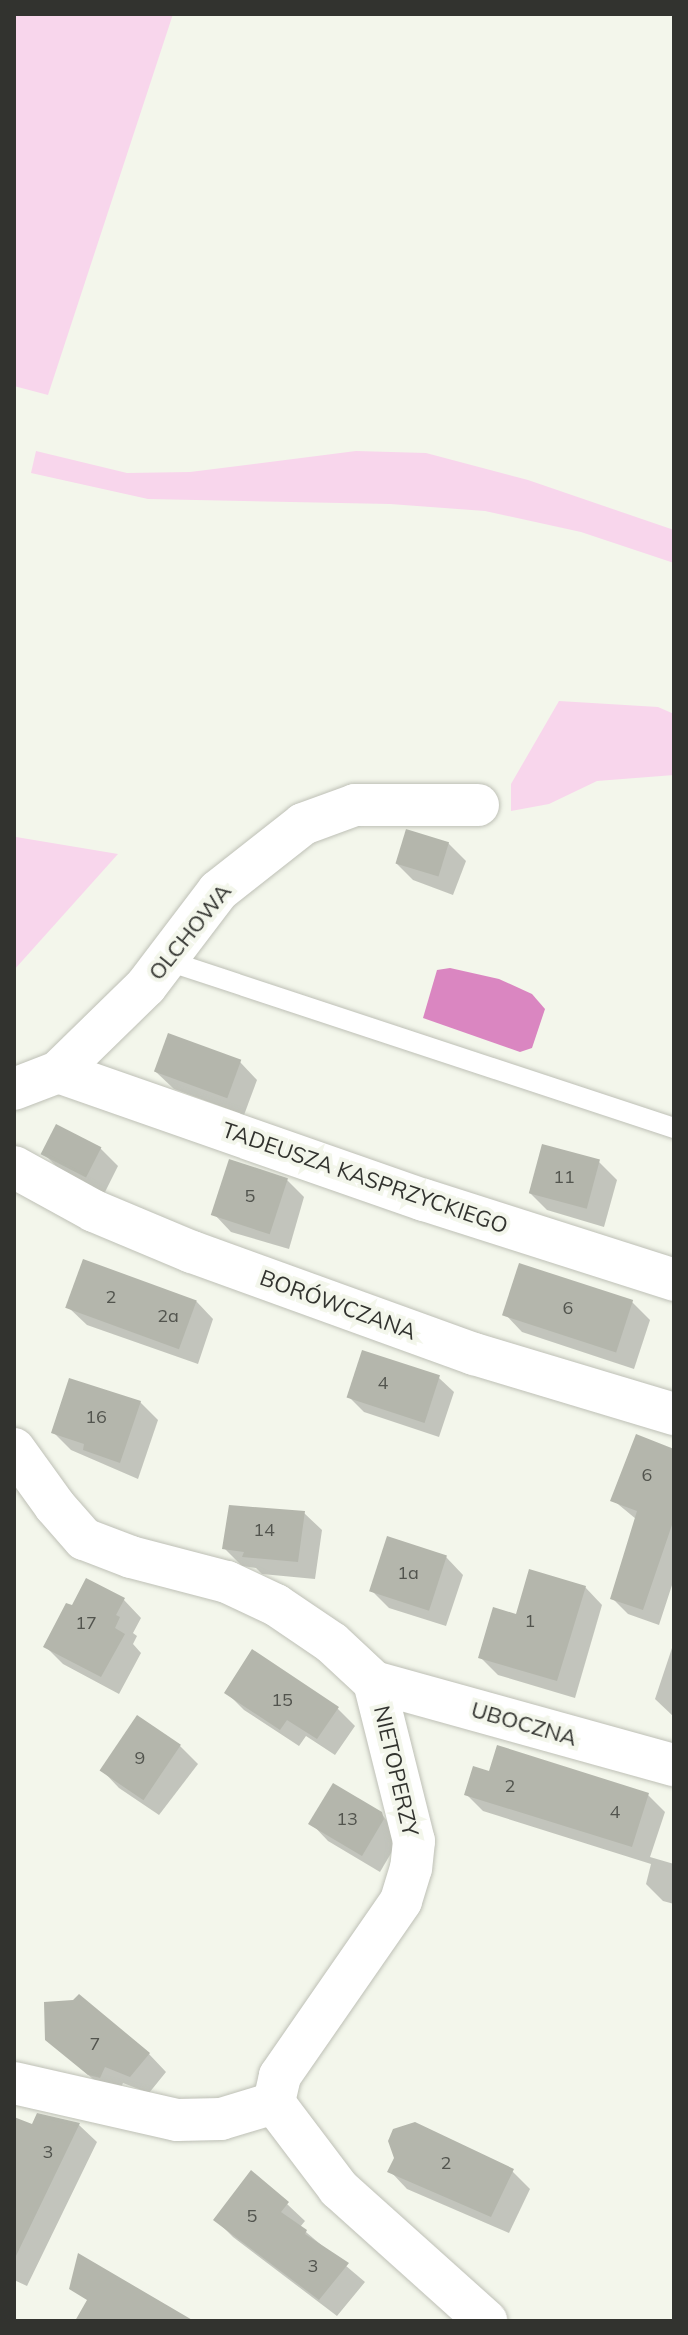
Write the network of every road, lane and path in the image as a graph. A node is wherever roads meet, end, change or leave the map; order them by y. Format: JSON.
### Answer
{"nodes":[{"id":1,"x":478,"y":805,"type":"dead end"},
{"id":2,"x":165,"y":960,"type":"junction"},
{"id":3,"x":58,"y":1072,"type":"junction"},
{"id":4,"x":14,"y":1089,"type":"edge"},
{"id":5,"x":674,"y":1128,"type":"edge"},
{"id":6,"x":14,"y":1167,"type":"edge"},
{"id":7,"x":674,"y":1280,"type":"edge"},
{"id":8,"x":674,"y":1414,"type":"edge"},
{"id":9,"x":14,"y":1449,"type":"edge"},
{"id":10,"x":374,"y":1682,"type":"junction"},
{"id":11,"x":674,"y":1765,"type":"edge"},
{"id":12,"x":14,"y":2083,"type":"edge"},
{"id":13,"x":274,"y":2103,"type":"junction"},
{"id":14,"x":486,"y":2321,"type":"edge"}],
"edges":[{"from":1,"to":2,"type":"street","name":"OLCHOWA"},
{"from":2,"to":3,"type":"street","name":"OLCHOWA"},
{"from":2,"to":5,"type":"lane"},
{"from":3,"to":4,"type":"street","name":"OLCHOWA"},
{"from":3,"to":7,"type":"street","name":"TADEUSZA KASPRZYCKIEGO"},
{"from":6,"to":8,"type":"street","name":"BORÓWCZANA"},
{"from":9,"to":10,"type":"street","name":"NIETOPERZY"},
{"from":10,"to":11,"type":"street","name":"UBOCZNA"},
{"from":10,"to":13,"type":"street","name":"NIETOPERZY"},
{"from":12,"to":13,"type":"street"},
{"from":13,"to":14,"type":"street"}]}
